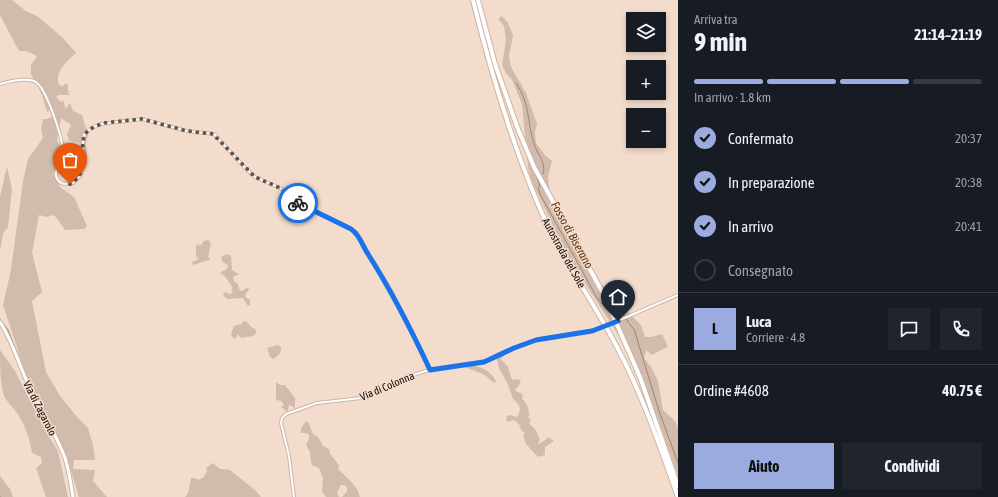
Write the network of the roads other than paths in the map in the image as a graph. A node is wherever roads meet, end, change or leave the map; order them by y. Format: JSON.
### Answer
{"nodes":[{"id":1,"x":473,"y":0,"type":"edge"},
{"id":2,"x":478,"y":0,"type":"edge"},
{"id":3,"x":0,"y":84,"type":"edge"},
{"id":4,"x":678,"y":295,"type":"edge"},
{"id":5,"x":0,"y":322,"type":"edge"},
{"id":6,"x":430,"y":370,"type":"junction"},
{"id":7,"x":678,"y":486,"type":"edge"},
{"id":8,"x":73,"y":497,"type":"edge"},
{"id":9,"x":294,"y":497,"type":"edge"},
{"id":10,"x":678,"y":497,"type":"edge"}],
"edges":[{"from":1,"to":10,"type":"highway","name":"Autostrada del Sole"},
{"from":2,"to":7,"type":"highway","name":"Autostrada del Sole"},
{"from":3,"to":6,"type":"street"},
{"from":4,"to":6,"type":"street","name":"Via di Colonna","bridge":true},
{"from":5,"to":8,"type":"main road","name":"Via di Zagarolo"},
{"from":6,"to":9,"type":"street","name":"Via di Colonna"}]}
